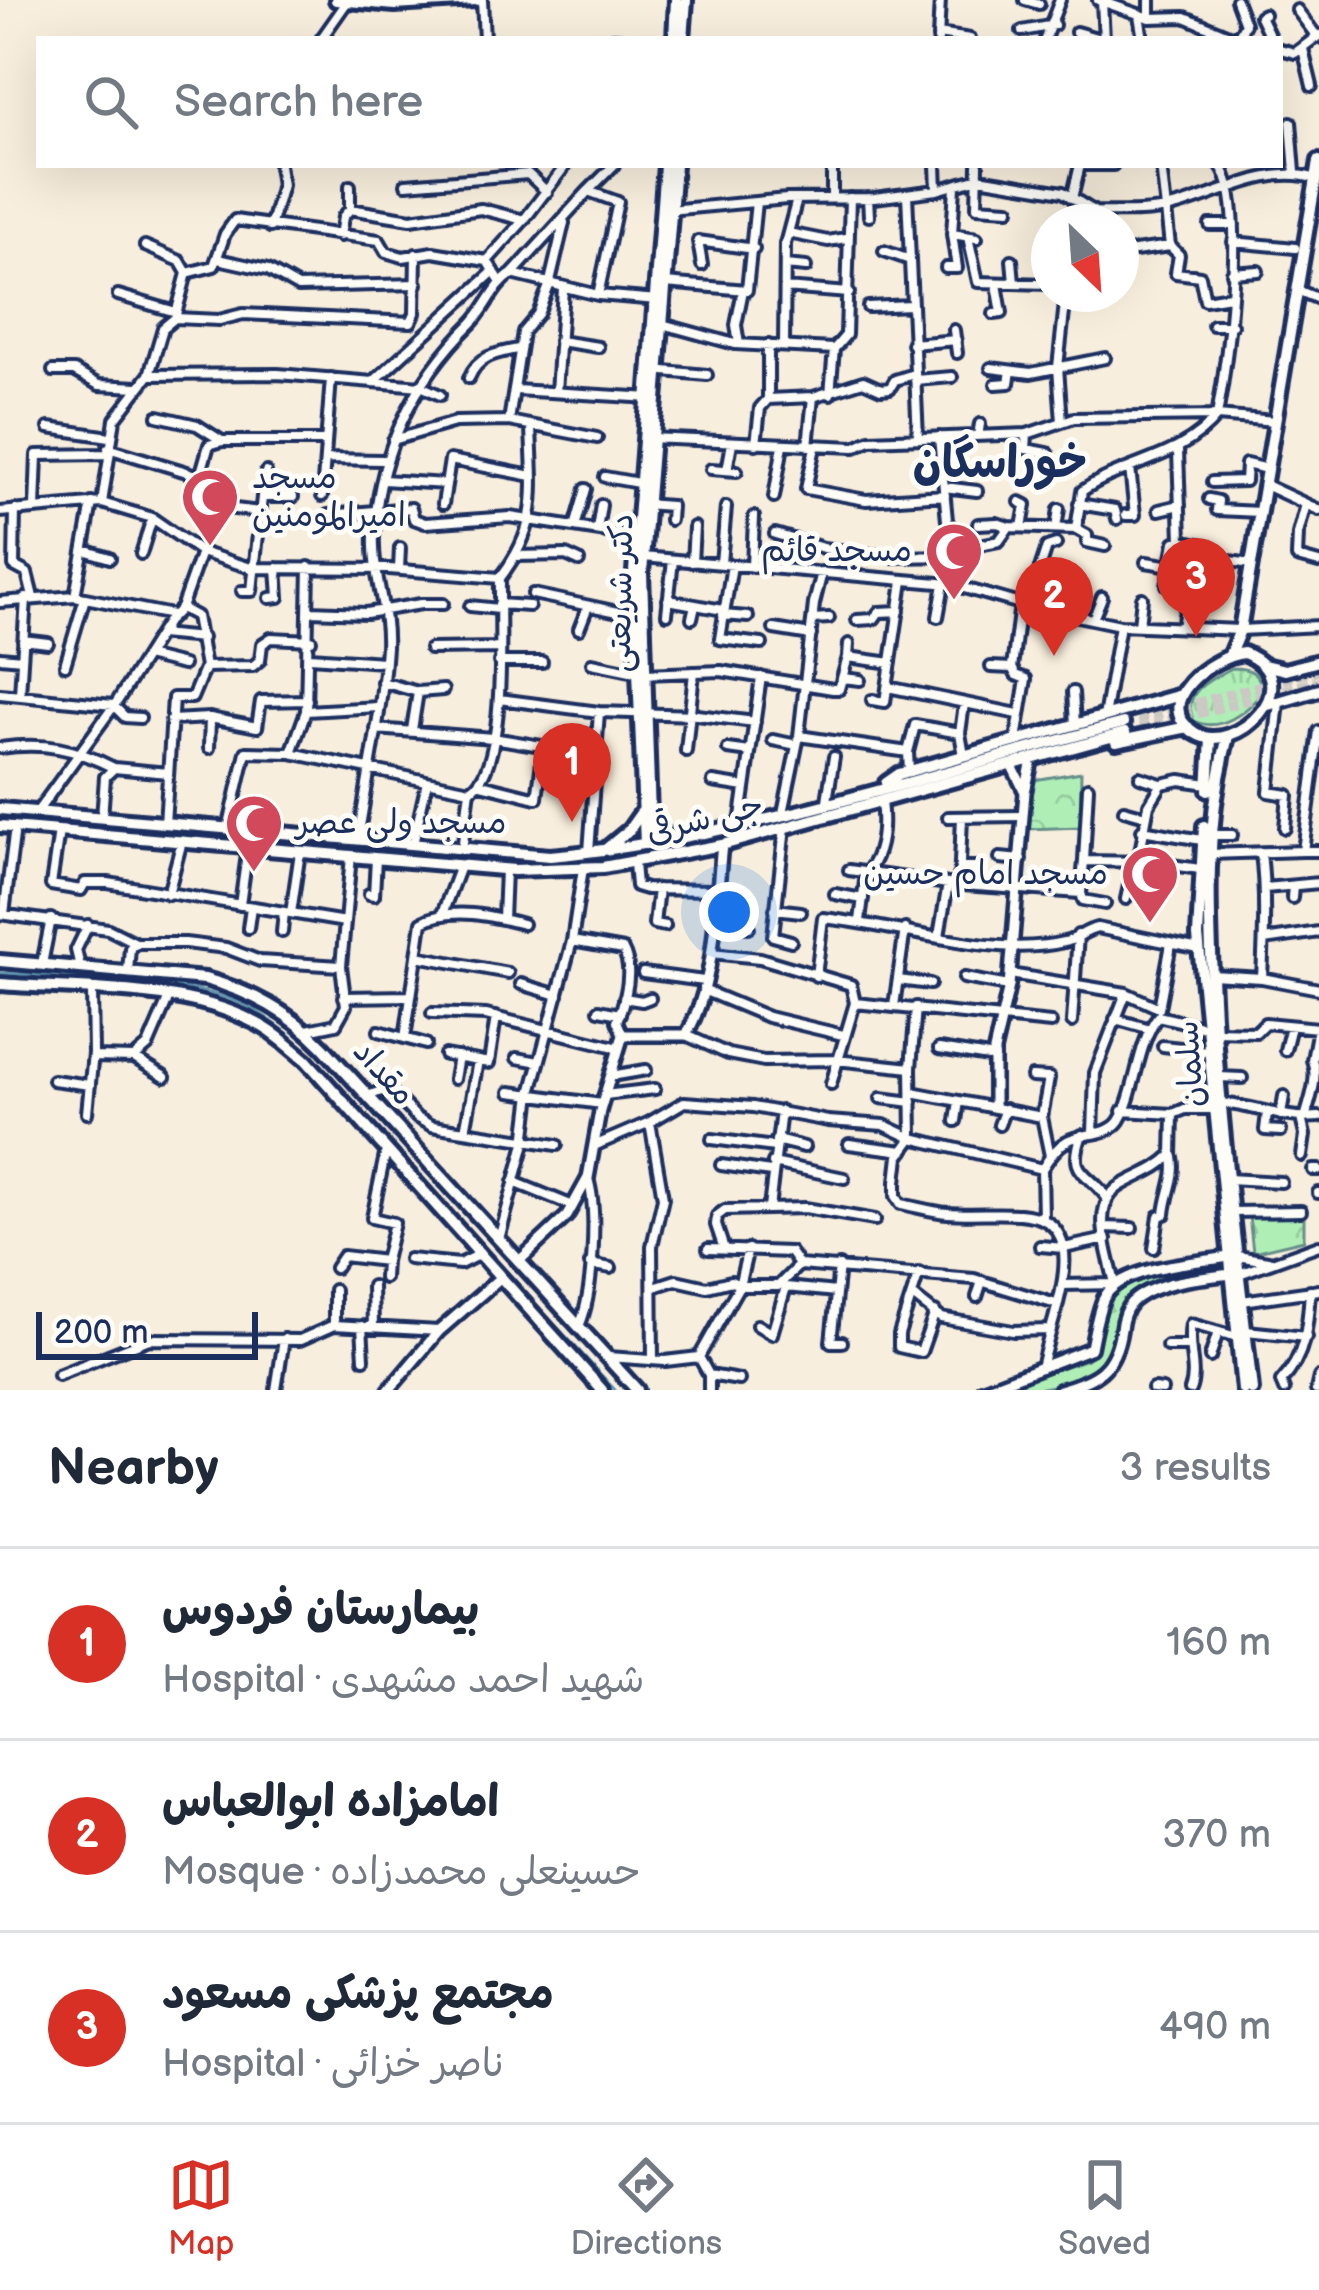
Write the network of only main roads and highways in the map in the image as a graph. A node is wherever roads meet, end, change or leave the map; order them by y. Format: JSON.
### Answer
{"nodes":[{"id":1,"x":336,"y":0,"type":"edge"},
{"id":2,"x":479,"y":0,"type":"edge"},
{"id":3,"x":681,"y":0,"type":"edge"},
{"id":4,"x":346,"y":2,"type":"edge"},
{"id":5,"x":678,"y":36,"type":"edge"},
{"id":6,"x":1319,"y":162,"type":"edge"},
{"id":7,"x":670,"y":168,"type":"edge"},
{"id":8,"x":1315,"y":213,"type":"edge"},
{"id":9,"x":1240,"y":630,"type":"junction"},
{"id":10,"x":1230,"y":655,"type":"junction"},
{"id":11,"x":1251,"y":656,"type":"junction"},
{"id":12,"x":1319,"y":661,"type":"edge"},
{"id":13,"x":1263,"y":664,"type":"junction"},
{"id":14,"x":1319,"y":690,"type":"edge"},
{"id":15,"x":1181,"y":695,"type":"junction"},
{"id":16,"x":1273,"y":704,"type":"junction"},
{"id":17,"x":1126,"y":726,"type":"junction"},
{"id":18,"x":1187,"y":728,"type":"junction"},
{"id":19,"x":1228,"y":736,"type":"junction"},
{"id":20,"x":1210,"y":739,"type":"junction"},
{"id":21,"x":880,"y":794,"type":"junction"},
{"id":22,"x":0,"y":809,"type":"edge"},
{"id":23,"x":646,"y":816,"type":"junction"},
{"id":24,"x":0,"y":826,"type":"edge"},
{"id":25,"x":1206,"y":837,"type":"junction"},
{"id":26,"x":675,"y":839,"type":"junction"},
{"id":27,"x":645,"y":844,"type":"junction"},
{"id":28,"x":596,"y":851,"type":"junction"},
{"id":29,"x":639,"y":863,"type":"junction"},
{"id":30,"x":0,"y":961,"type":"edge"},
{"id":31,"x":0,"y":984,"type":"edge"},
{"id":32,"x":1210,"y":1029,"type":"junction"},
{"id":33,"x":1212,"y":1051,"type":"junction"},
{"id":34,"x":1216,"y":1106,"type":"junction"},
{"id":35,"x":1233,"y":1256,"type":"junction"},
{"id":36,"x":519,"y":1261,"type":"junction"},
{"id":37,"x":1235,"y":1274,"type":"junction"},
{"id":38,"x":501,"y":1277,"type":"junction"},
{"id":39,"x":1242,"y":1334,"type":"junction"},
{"id":40,"x":602,"y":1390,"type":"edge"},
{"id":41,"x":637,"y":1390,"type":"edge"},
{"id":42,"x":1242,"y":1390,"type":"edge"},
{"id":43,"x":1252,"y":1390,"type":"edge"}],
"edges":[{"from":1,"to":4,"type":"main road"},
{"from":2,"to":4,"type":"main road"},
{"from":3,"to":5,"type":"main road"},
{"from":6,"to":8,"type":"main road"},
{"from":7,"to":23,"type":"main road","name":"دکتر شریعتی"},
{"from":8,"to":9,"type":"main road"},
{"from":9,"to":10,"type":"main road"},
{"from":9,"to":11,"type":"main road"},
{"from":10,"to":11,"type":"main road"},
{"from":10,"to":15,"type":"main road"},
{"from":11,"to":13,"type":"main road"},
{"from":12,"to":13,"type":"main road"},
{"from":13,"to":16,"type":"main road"},
{"from":14,"to":16,"type":"main road"},
{"from":15,"to":17,"type":"main road"},
{"from":15,"to":18,"type":"main road"},
{"from":16,"to":19,"type":"main road"},
{"from":17,"to":18,"type":"main road"},
{"from":17,"to":21,"type":"main road","name":"جی شرقی"},
{"from":17,"to":21,"type":"main road"},
{"from":17,"to":21,"type":"main road"},
{"from":18,"to":20,"type":"main road"},
{"from":19,"to":20,"type":"main road"},
{"from":19,"to":25,"type":"main road","name":"سلمان"},
{"from":20,"to":25,"type":"main road","name":"سلمان"},
{"from":21,"to":26,"type":"main road","name":"جی شرقی"},
{"from":21,"to":29,"type":"main road","name":"جی شرقی"},
{"from":22,"to":28,"type":"main road","name":"جی شرقی"},
{"from":23,"to":26,"type":"main road"},
{"from":23,"to":27,"type":"main road","name":"دکتر شریعتی"},
{"from":23,"to":28,"type":"main road"},
{"from":24,"to":29,"type":"main road","name":"جی شرقی"},
{"from":25,"to":32,"type":"main road","name":"سلمان"},
{"from":25,"to":32,"type":"main road","name":"سلمان"},
{"from":26,"to":27,"type":"main road","name":"جی شرقی"},
{"from":27,"to":28,"type":"main road","name":"جی شرقی"},
{"from":27,"to":29,"type":"main road","name":"دکتر شریعتی"},
{"from":30,"to":36,"type":"main road","name":"مقداد"},
{"from":31,"to":38,"type":"main road","name":"مقداد"},
{"from":32,"to":33,"type":"main road","name":"سلمان"},
{"from":33,"to":34,"type":"main road","name":"سلمان"},
{"from":33,"to":34,"type":"main road","name":"سلمان"},
{"from":34,"to":35,"type":"main road","name":"سلمان"},
{"from":34,"to":35,"type":"main road","name":"سلمان"},
{"from":35,"to":37,"type":"main road","name":"سلمان"},
{"from":36,"to":38,"type":"main road"},
{"from":36,"to":41,"type":"main road","name":"مقداد"},
{"from":37,"to":39,"type":"main road","name":"سلمان"},
{"from":37,"to":39,"type":"main road","name":"سلمان"},
{"from":38,"to":40,"type":"main road","name":"مقداد"},
{"from":39,"to":42,"type":"main road","name":"سلمان"},
{"from":39,"to":43,"type":"main road","name":"سلمان"}]}
